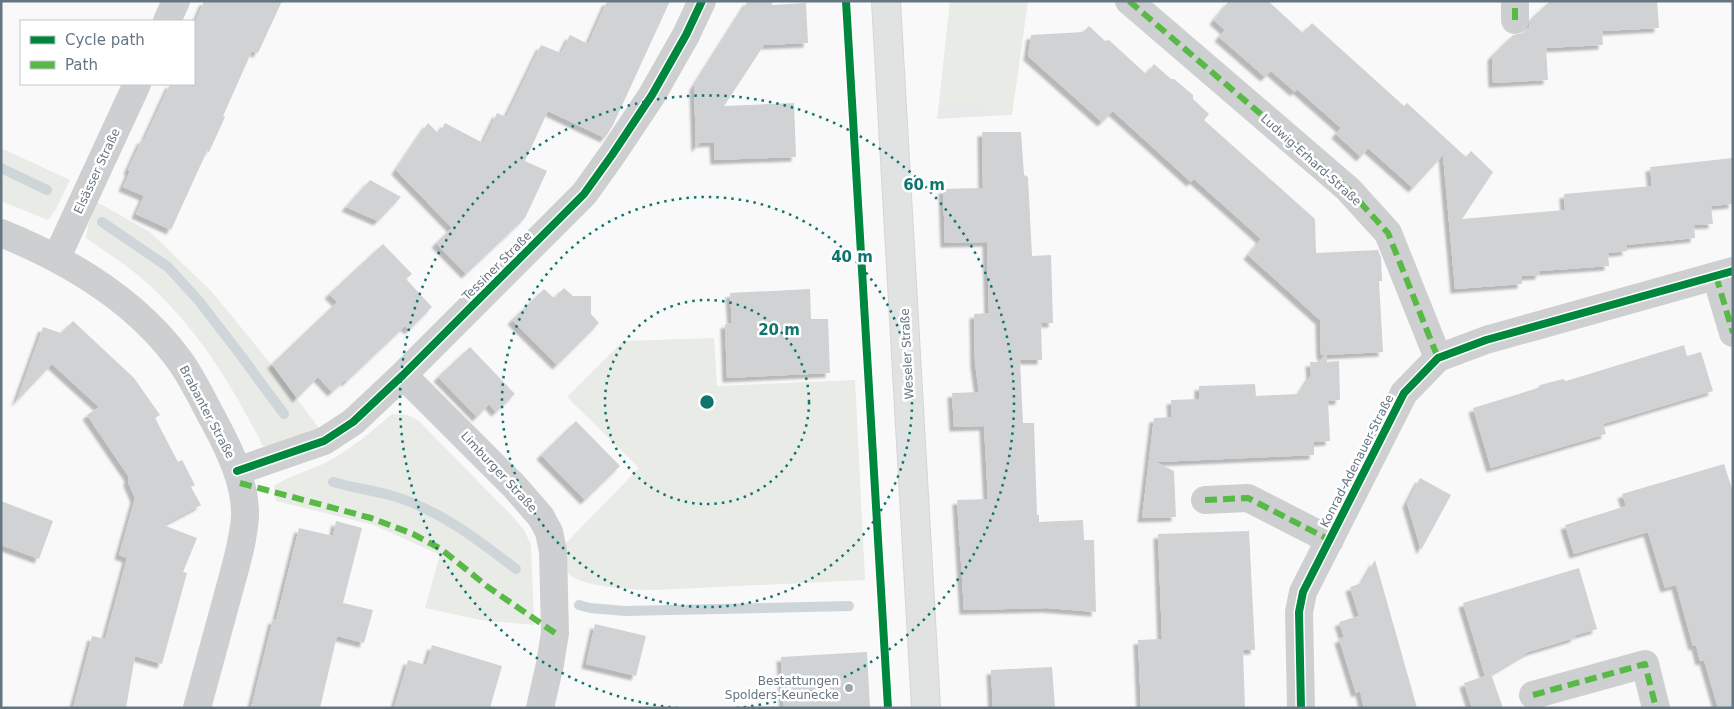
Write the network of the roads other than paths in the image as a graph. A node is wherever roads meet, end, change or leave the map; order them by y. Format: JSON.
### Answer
{"nodes":[{"id":1,"x":176,"y":1,"type":"edge"},
{"id":2,"x":702,"y":1,"type":"edge"},
{"id":3,"x":1129,"y":1,"type":"edge"},
{"id":4,"x":887,"y":3,"type":"edge"},
{"id":5,"x":166,"y":20,"type":"edge"},
{"id":6,"x":138,"y":85,"type":"edge"},
{"id":7,"x":1,"y":233,"type":"edge"},
{"id":8,"x":57,"y":257,"type":"junction"},
{"id":9,"x":1724,"y":274,"type":"edge"},
{"id":10,"x":1733,"y":333,"type":"edge"},
{"id":11,"x":1438,"y":358,"type":"junction"},
{"id":12,"x":404,"y":375,"type":"junction"},
{"id":13,"x":236,"y":471,"type":"junction"},
{"id":14,"x":1205,"y":500,"type":"dead end"},
{"id":15,"x":1330,"y":540,"type":"junction"},
{"id":16,"x":1533,"y":695,"type":"dead end"},
{"id":17,"x":197,"y":708,"type":"edge"},
{"id":18,"x":540,"y":708,"type":"edge"},
{"id":19,"x":926,"y":708,"type":"edge"},
{"id":20,"x":1301,"y":708,"type":"edge"},
{"id":21,"x":1656,"y":708,"type":"edge"}],
"edges":[{"from":1,"to":5,"type":"street"},
{"from":2,"to":12,"type":"street","name":"Tessiner Straße"},
{"from":3,"to":11,"type":"street","name":"Ludwig-Erhard-Straße"},
{"from":4,"to":19,"type":"main road","name":"Weseler Straße"},
{"from":6,"to":8,"type":"street","name":"Elsässer Straße"},
{"from":7,"to":8,"type":"street","name":"Brabanter Straße"},
{"from":8,"to":13,"type":"street","name":"Brabanter Straße"},
{"from":9,"to":10,"type":"street"},
{"from":9,"to":11,"type":"street","name":"Konrad-Adenauer-Straße"},
{"from":11,"to":15,"type":"street","name":"Konrad-Adenauer-Straße"},
{"from":12,"to":13,"type":"street","name":"Tessiner Straße"},
{"from":12,"to":18,"type":"street","name":"Limburger Straße"},
{"from":13,"to":17,"type":"street","name":"Brabanter Straße"},
{"from":14,"to":15,"type":"street","name":"Konrad-Adenauer-Straße"},
{"from":15,"to":20,"type":"street","name":"Konrad-Adenauer-Straße"},
{"from":16,"to":21,"type":"street"}]}
